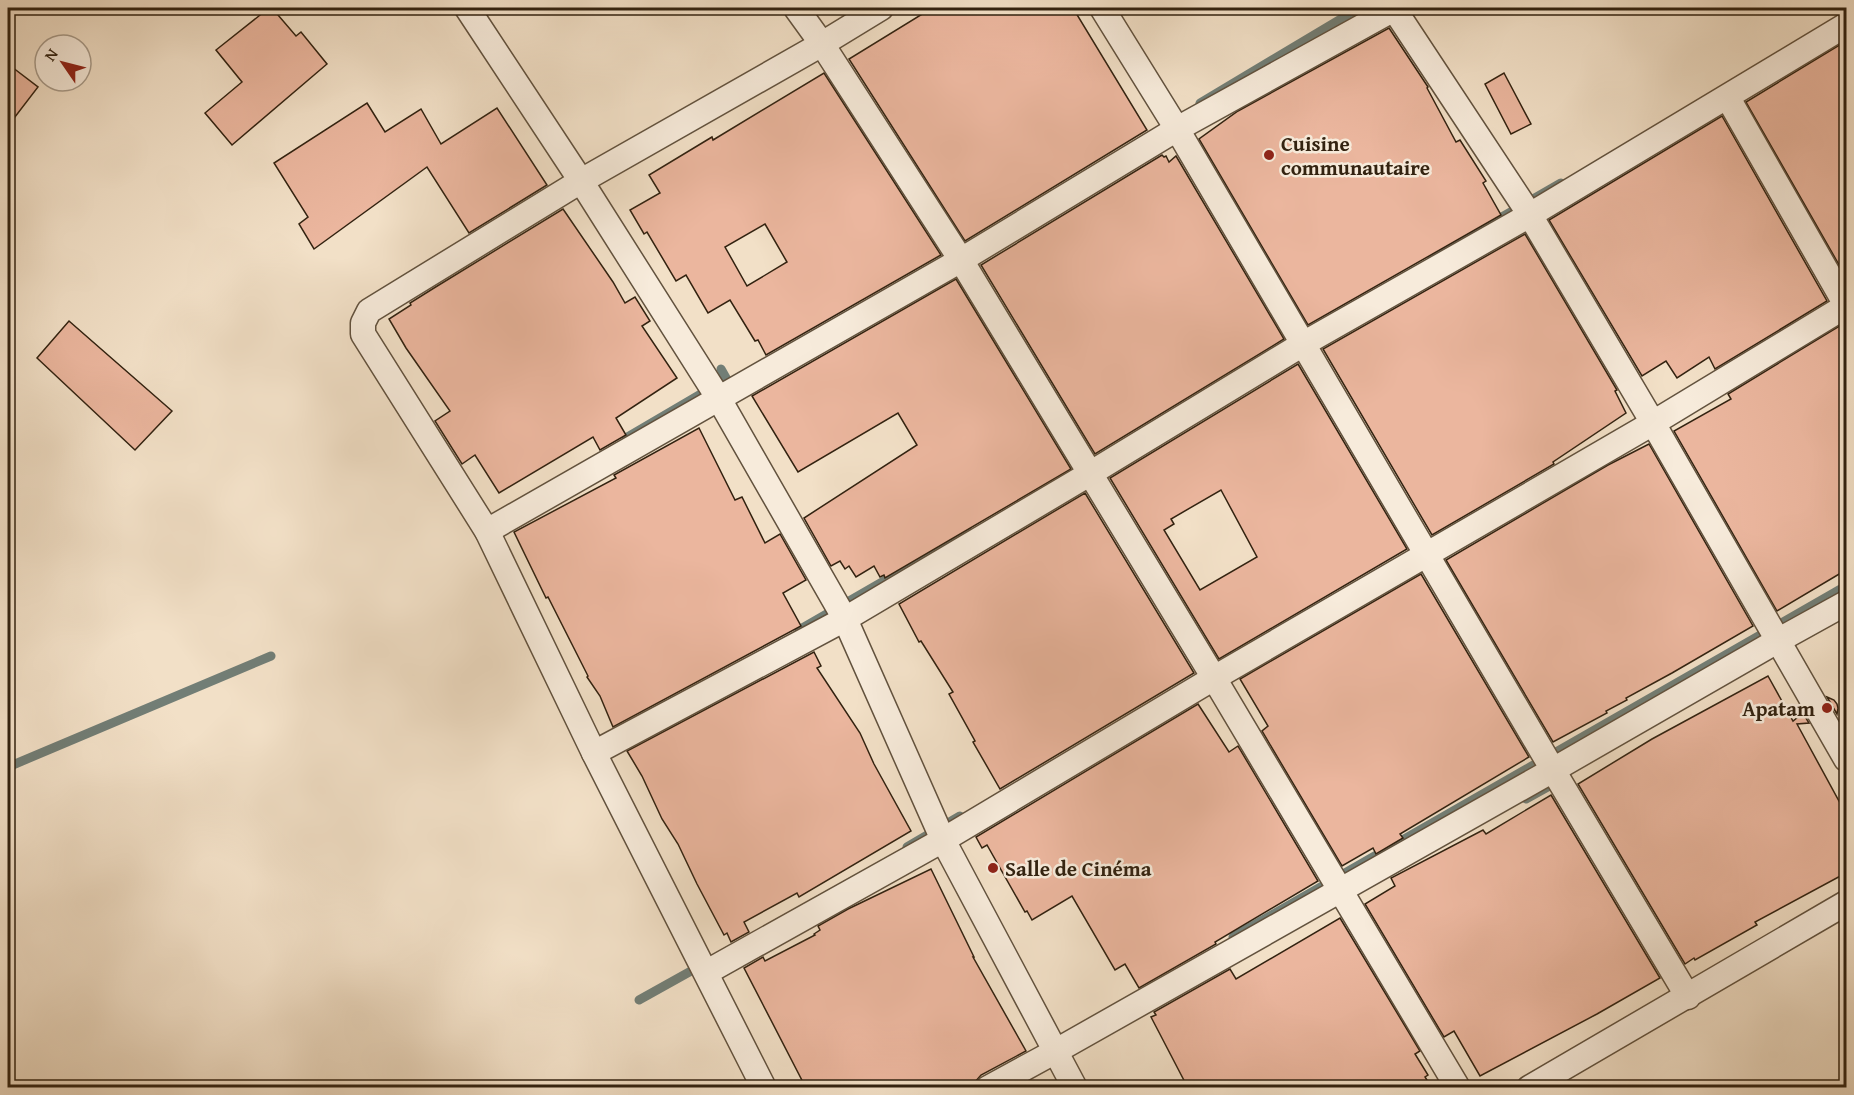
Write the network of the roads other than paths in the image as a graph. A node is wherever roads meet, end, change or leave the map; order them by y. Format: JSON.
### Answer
{"nodes":[{"id":1,"x":467,"y":8,"type":"edge"},
{"id":2,"x":796,"y":8,"type":"edge"},
{"id":3,"x":881,"y":8,"type":"edge"},
{"id":4,"x":1102,"y":8,"type":"edge"},
{"id":5,"x":1394,"y":8,"type":"edge"},
{"id":6,"x":1846,"y":25,"type":"edge"},
{"id":7,"x":822,"y":44,"type":"junction"},
{"id":8,"x":1728,"y":98,"type":"junction"},
{"id":9,"x":1177,"y":129,"type":"junction"},
{"id":10,"x":581,"y":181,"type":"junction"},
{"id":11,"x":1530,"y":215,"type":"junction"},
{"id":12,"x":961,"y":260,"type":"junction"},
{"id":13,"x":1846,"y":305,"type":"edge"},
{"id":14,"x":1304,"y":344,"type":"junction"},
{"id":15,"x":719,"y":399,"type":"junction"},
{"id":16,"x":1653,"y":423,"type":"junction"},
{"id":17,"x":1091,"y":473,"type":"junction"},
{"id":18,"x":487,"y":531,"type":"junction"},
{"id":19,"x":1426,"y":555,"type":"junction"},
{"id":20,"x":1846,"y":603,"type":"edge"},
{"id":21,"x":844,"y":619,"type":"junction"},
{"id":22,"x":1779,"y":640,"type":"junction"},
{"id":23,"x":1214,"y":678,"type":"junction"},
{"id":24,"x":594,"y":753,"type":"junction"},
{"id":25,"x":1846,"y":759,"type":"edge"},
{"id":26,"x":1553,"y":770,"type":"junction"},
{"id":27,"x":943,"y":840,"type":"junction"},
{"id":28,"x":1339,"y":890,"type":"junction"},
{"id":29,"x":1846,"y":903,"type":"edge"},
{"id":30,"x":707,"y":972,"type":"junction"},
{"id":31,"x":1688,"y":997,"type":"junction"},
{"id":32,"x":1056,"y":1051,"type":"junction"},
{"id":33,"x":764,"y":1088,"type":"edge"},
{"id":34,"x":988,"y":1088,"type":"edge"},
{"id":35,"x":1075,"y":1088,"type":"edge"},
{"id":36,"x":1458,"y":1088,"type":"edge"},
{"id":37,"x":1529,"y":1088,"type":"edge"}],
"edges":[{"from":1,"to":10,"type":"street"},
{"from":2,"to":7,"type":"street"},
{"from":3,"to":7,"type":"street"},
{"from":4,"to":9,"type":"street"},
{"from":5,"to":9,"type":"street"},
{"from":5,"to":11,"type":"street"},
{"from":6,"to":8,"type":"street"},
{"from":7,"to":10,"type":"street"},
{"from":7,"to":12,"type":"street"},
{"from":8,"to":11,"type":"street"},
{"from":8,"to":13,"type":"street"},
{"from":9,"to":12,"type":"street"},
{"from":9,"to":14,"type":"street"},
{"from":10,"to":15,"type":"street"},
{"from":10,"to":18,"type":"street"},
{"from":11,"to":14,"type":"street"},
{"from":11,"to":16,"type":"street"},
{"from":12,"to":15,"type":"street"},
{"from":12,"to":17,"type":"street"},
{"from":13,"to":16,"type":"street"},
{"from":14,"to":17,"type":"street"},
{"from":14,"to":19,"type":"street"},
{"from":15,"to":18,"type":"street"},
{"from":15,"to":21,"type":"street"},
{"from":16,"to":19,"type":"street"},
{"from":16,"to":22,"type":"street"},
{"from":17,"to":21,"type":"street"},
{"from":17,"to":23,"type":"street"},
{"from":18,"to":24,"type":"street"},
{"from":19,"to":23,"type":"street"},
{"from":19,"to":26,"type":"street"},
{"from":20,"to":22,"type":"street"},
{"from":21,"to":24,"type":"street"},
{"from":21,"to":27,"type":"street"},
{"from":22,"to":25,"type":"street"},
{"from":22,"to":26,"type":"street"},
{"from":23,"to":27,"type":"street"},
{"from":23,"to":28,"type":"street"},
{"from":24,"to":30,"type":"street"},
{"from":26,"to":28,"type":"street"},
{"from":26,"to":31,"type":"street"},
{"from":27,"to":30,"type":"street"},
{"from":27,"to":32,"type":"street"},
{"from":28,"to":32,"type":"street"},
{"from":28,"to":36,"type":"street"},
{"from":29,"to":31,"type":"street"},
{"from":30,"to":33,"type":"street"},
{"from":31,"to":37,"type":"street"},
{"from":32,"to":34,"type":"street"},
{"from":32,"to":35,"type":"street"}]}
